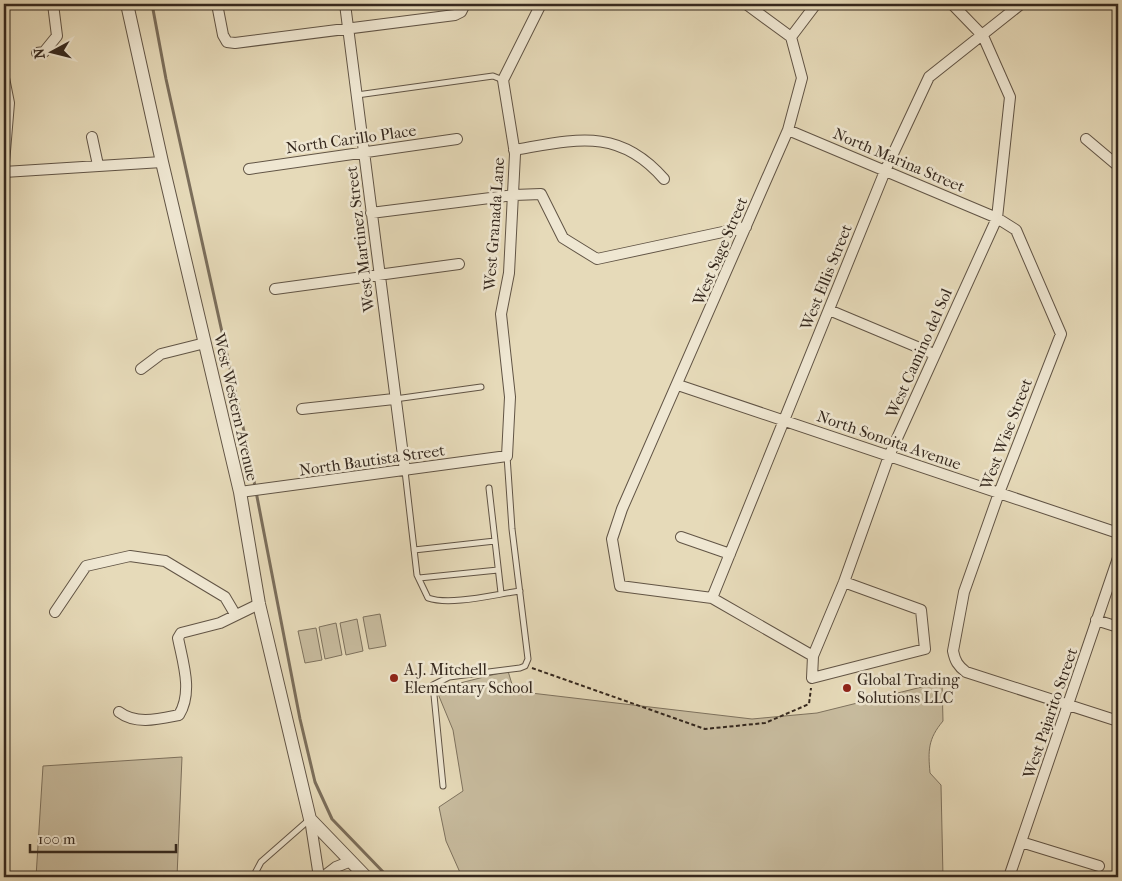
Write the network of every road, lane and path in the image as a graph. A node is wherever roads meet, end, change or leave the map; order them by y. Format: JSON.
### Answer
{"nodes":[{"id":1,"x":52,"y":4,"type":"edge"},
{"id":2,"x":127,"y":4,"type":"edge"},
{"id":3,"x":217,"y":4,"type":"edge"},
{"id":4,"x":345,"y":4,"type":"edge"},
{"id":5,"x":465,"y":4,"type":"edge"},
{"id":6,"x":541,"y":4,"type":"edge"},
{"id":7,"x":746,"y":4,"type":"edge"},
{"id":8,"x":816,"y":4,"type":"edge"},
{"id":9,"x":952,"y":4,"type":"edge"},
{"id":10,"x":1021,"y":4,"type":"edge"},
{"id":11,"x":348,"y":28,"type":"junction"},
{"id":12,"x":983,"y":36,"type":"junction"},
{"id":13,"x":791,"y":37,"type":"junction"},
{"id":14,"x":37,"y":53,"type":"dead end"},
{"id":15,"x":4,"y":78,"type":"edge"},
{"id":16,"x":503,"y":80,"type":"junction"},
{"id":17,"x":357,"y":95,"type":"junction"},
{"id":18,"x":788,"y":130,"type":"junction"},
{"id":19,"x":92,"y":137,"type":"dead end"},
{"id":20,"x":457,"y":139,"type":"dead end"},
{"id":21,"x":1086,"y":139,"type":"dead end"},
{"id":22,"x":514,"y":150,"type":"junction"},
{"id":23,"x":365,"y":152,"type":"junction"},
{"id":24,"x":162,"y":162,"type":"junction"},
{"id":25,"x":4,"y":163,"type":"edge"},
{"id":26,"x":98,"y":165,"type":"junction"},
{"id":27,"x":1118,"y":166,"type":"edge"},
{"id":28,"x":249,"y":168,"type":"dead end"},
{"id":29,"x":885,"y":171,"type":"junction"},
{"id":30,"x":4,"y":172,"type":"edge"},
{"id":31,"x":664,"y":179,"type":"dead end"},
{"id":32,"x":514,"y":195,"type":"junction"},
{"id":33,"x":371,"y":214,"type":"junction"},
{"id":34,"x":997,"y":218,"type":"junction"},
{"id":35,"x":746,"y":227,"type":"junction"},
{"id":36,"x":459,"y":264,"type":"dead end"},
{"id":37,"x":379,"y":274,"type":"junction"},
{"id":38,"x":275,"y":289,"type":"dead end"},
{"id":39,"x":829,"y":310,"type":"junction"},
{"id":40,"x":205,"y":343,"type":"junction"},
{"id":41,"x":934,"y":354,"type":"junction"},
{"id":42,"x":141,"y":369,"type":"dead end"},
{"id":43,"x":678,"y":384,"type":"junction"},
{"id":44,"x":481,"y":387,"type":"dead end"},
{"id":45,"x":394,"y":399,"type":"junction"},
{"id":46,"x":302,"y":409,"type":"dead end"},
{"id":47,"x":784,"y":420,"type":"junction"},
{"id":48,"x":507,"y":456,"type":"junction"},
{"id":49,"x":889,"y":456,"type":"junction"},
{"id":50,"x":405,"y":471,"type":"junction"},
{"id":51,"x":489,"y":488,"type":"dead end"},
{"id":52,"x":240,"y":492,"type":"junction"},
{"id":53,"x":999,"y":493,"type":"junction"},
{"id":54,"x":1118,"y":533,"type":"edge"},
{"id":55,"x":681,"y":537,"type":"dead end"},
{"id":56,"x":495,"y":541,"type":"junction"},
{"id":57,"x":414,"y":550,"type":"junction"},
{"id":58,"x":730,"y":554,"type":"junction"},
{"id":59,"x":1118,"y":558,"type":"edge"},
{"id":60,"x":498,"y":570,"type":"junction"},
{"id":61,"x":419,"y":578,"type":"junction"},
{"id":62,"x":844,"y":582,"type":"junction"},
{"id":63,"x":520,"y":591,"type":"junction"},
{"id":64,"x":501,"y":593,"type":"junction"},
{"id":65,"x":712,"y":598,"type":"junction"},
{"id":66,"x":259,"y":604,"type":"junction"},
{"id":67,"x":55,"y":612,"type":"dead end"},
{"id":68,"x":235,"y":614,"type":"junction"},
{"id":69,"x":1096,"y":620,"type":"junction"},
{"id":70,"x":1118,"y":627,"type":"edge"},
{"id":71,"x":813,"y":656,"type":"junction"},
{"id":72,"x":525,"y":666,"type":"junction"},
{"id":73,"x":812,"y":678,"type":"junction"},
{"id":74,"x":1069,"y":706,"type":"junction"},
{"id":75,"x":119,"y":712,"type":"dead end"},
{"id":76,"x":1118,"y":721,"type":"edge"},
{"id":77,"x":443,"y":786,"type":"dead end"},
{"id":78,"x":310,"y":819,"type":"junction"},
{"id":79,"x":1021,"y":842,"type":"junction"},
{"id":80,"x":350,"y":861,"type":"junction"},
{"id":81,"x":1099,"y":866,"type":"dead end"},
{"id":82,"x":253,"y":877,"type":"edge"},
{"id":83,"x":321,"y":877,"type":"edge"},
{"id":84,"x":366,"y":877,"type":"edge"},
{"id":85,"x":1009,"y":877,"type":"edge"}],
"edges":[{"from":1,"to":14,"type":"street"},
{"from":2,"to":24,"type":"street","name":"West Western Avenue"},
{"from":3,"to":11,"type":"street"},
{"from":4,"to":11,"type":"street","name":"West Martinez Street"},
{"from":5,"to":11,"type":"street"},
{"from":6,"to":16,"type":"street"},
{"from":7,"to":13,"type":"street"},
{"from":8,"to":13,"type":"street"},
{"from":9,"to":12,"type":"street"},
{"from":10,"to":12,"type":"street","name":"West Ellis Street"},
{"from":11,"to":17,"type":"street","name":"West Martinez Street"},
{"from":12,"to":29,"type":"street","name":"West Ellis Street"},
{"from":12,"to":34,"type":"street","name":"West Camino del Sol"},
{"from":13,"to":18,"type":"street","name":"West Sage Street"},
{"from":15,"to":25,"type":"street"},
{"from":16,"to":17,"type":"lane"},
{"from":16,"to":22,"type":"street","name":"West Granada Lane"},
{"from":17,"to":23,"type":"street","name":"West Martinez Street"},
{"from":18,"to":29,"type":"street","name":"North Marina Street"},
{"from":18,"to":35,"type":"street","name":"West Sage Street"},
{"from":19,"to":26,"type":"street"},
{"from":20,"to":23,"type":"street","name":"North Carillo Place"},
{"from":21,"to":27,"type":"street"},
{"from":22,"to":31,"type":"street"},
{"from":22,"to":32,"type":"street","name":"West Granada Lane"},
{"from":23,"to":28,"type":"street","name":"North Carillo Place"},
{"from":23,"to":33,"type":"street","name":"West Martinez Street"},
{"from":24,"to":26,"type":"street"},
{"from":24,"to":40,"type":"street","name":"West Western Avenue"},
{"from":26,"to":30,"type":"street"},
{"from":29,"to":34,"type":"street","name":"North Marina Street"},
{"from":29,"to":39,"type":"street","name":"West Ellis Street"},
{"from":32,"to":33,"type":"street"},
{"from":32,"to":35,"type":"street"},
{"from":32,"to":48,"type":"street","name":"West Granada Lane"},
{"from":33,"to":37,"type":"street","name":"West Martinez Street"},
{"from":34,"to":41,"type":"street","name":"West Camino del Sol"},
{"from":34,"to":53,"type":"street","name":"West Wise Street"},
{"from":35,"to":43,"type":"street","name":"West Sage Street"},
{"from":36,"to":37,"type":"street"},
{"from":37,"to":38,"type":"street"},
{"from":37,"to":45,"type":"street","name":"West Martinez Street"},
{"from":39,"to":41,"type":"street"},
{"from":39,"to":47,"type":"street","name":"West Ellis Street"},
{"from":40,"to":42,"type":"street"},
{"from":40,"to":52,"type":"street","name":"West Western Avenue"},
{"from":41,"to":49,"type":"street","name":"West Camino del Sol"},
{"from":43,"to":47,"type":"street","name":"North Sonoita Avenue"},
{"from":43,"to":65,"type":"street","name":"West Sage Street"},
{"from":44,"to":45,"type":"lane"},
{"from":45,"to":46,"type":"street"},
{"from":45,"to":50,"type":"street","name":"West Martinez Street"},
{"from":47,"to":49,"type":"street","name":"North Sonoita Avenue"},
{"from":47,"to":58,"type":"street","name":"West Ellis Street"},
{"from":48,"to":50,"type":"street","name":"North Bautista Street"},
{"from":48,"to":63,"type":"lane"},
{"from":49,"to":53,"type":"street","name":"North Sonoita Avenue"},
{"from":49,"to":62,"type":"street","name":"West Camino del Sol"},
{"from":50,"to":52,"type":"street","name":"North Bautista Street"},
{"from":50,"to":57,"type":"lane"},
{"from":51,"to":56,"type":"lane"},
{"from":52,"to":66,"type":"street","name":"West Western Avenue"},
{"from":53,"to":54,"type":"street","name":"North Sonoita Avenue"},
{"from":53,"to":74,"type":"street","name":"West Wise Street"},
{"from":55,"to":58,"type":"street"},
{"from":56,"to":57,"type":"lane"},
{"from":56,"to":60,"type":"lane"},
{"from":57,"to":61,"type":"lane"},
{"from":58,"to":65,"type":"street","name":"West Ellis Street"},
{"from":59,"to":69,"type":"street","name":"West Pajarito Street"},
{"from":60,"to":61,"type":"lane"},
{"from":60,"to":64,"type":"lane"},
{"from":61,"to":64,"type":"lane"},
{"from":62,"to":71,"type":"street","name":"West Camino del Sol"},
{"from":62,"to":73,"type":"street"},
{"from":63,"to":64,"type":"lane"},
{"from":63,"to":72,"type":"lane"},
{"from":65,"to":71,"type":"street"},
{"from":66,"to":68,"type":"street"},
{"from":66,"to":78,"type":"street","name":"West Western Avenue"},
{"from":67,"to":68,"type":"street"},
{"from":68,"to":75,"type":"street"},
{"from":69,"to":70,"type":"street"},
{"from":69,"to":74,"type":"street","name":"West Pajarito Street"},
{"from":71,"to":73,"type":"street","name":"West Camino del Sol"},
{"from":72,"to":73,"type":"path"},
{"from":72,"to":77,"type":"lane"},
{"from":74,"to":76,"type":"street"},
{"from":74,"to":79,"type":"street","name":"West Pajarito Street"},
{"from":78,"to":80,"type":"street"},
{"from":78,"to":82,"type":"lane"},
{"from":78,"to":83,"type":"street"},
{"from":79,"to":81,"type":"street"},
{"from":79,"to":85,"type":"street","name":"West Pajarito Street"},
{"from":80,"to":83,"type":"street"},
{"from":80,"to":84,"type":"street"}]}
